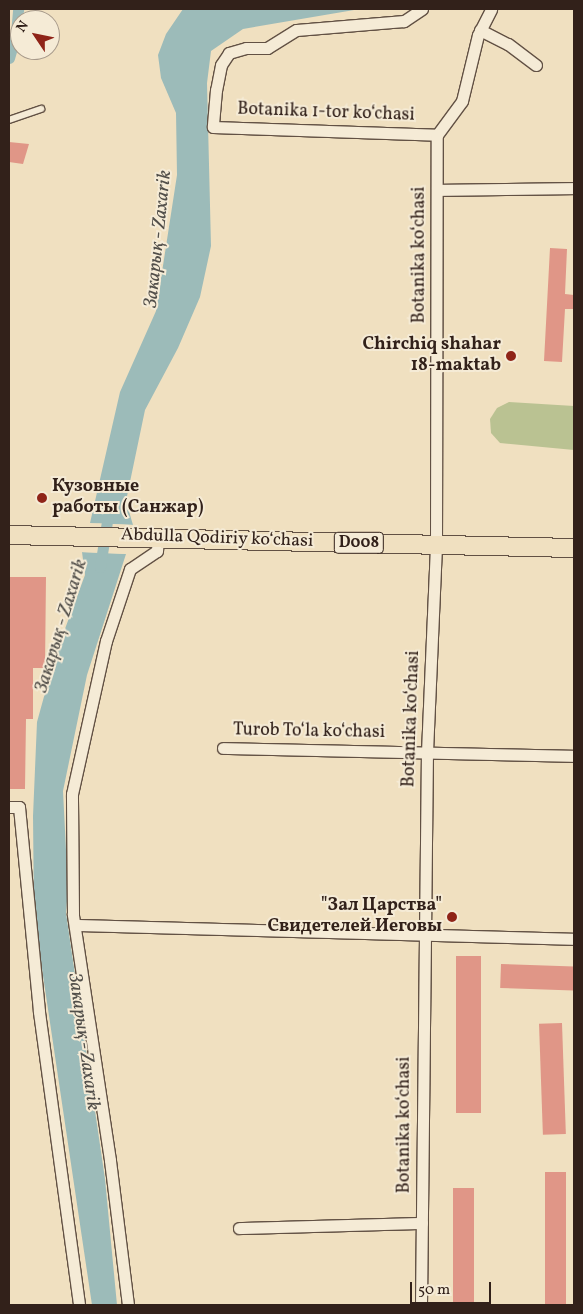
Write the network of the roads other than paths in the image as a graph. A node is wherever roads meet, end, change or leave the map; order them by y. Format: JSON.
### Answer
{"nodes":[{"id":1,"x":422,"y":9,"type":"edge"},
{"id":2,"x":491,"y":9,"type":"edge"},
{"id":3,"x":480,"y":30,"type":"junction"},
{"id":4,"x":536,"y":65,"type":"dead end"},
{"id":5,"x":41,"y":109,"type":"dead end"},
{"id":6,"x":9,"y":120,"type":"edge"},
{"id":7,"x":436,"y":135,"type":"junction"},
{"id":8,"x":574,"y":188,"type":"edge"},
{"id":9,"x":437,"y":190,"type":"junction"},
{"id":10,"x":9,"y":535,"type":"edge"},
{"id":11,"x":151,"y":537,"type":"junction"},
{"id":12,"x":436,"y":546,"type":"junction"},
{"id":13,"x":574,"y":548,"type":"edge"},
{"id":14,"x":223,"y":748,"type":"dead end"},
{"id":15,"x":427,"y":752,"type":"junction"},
{"id":16,"x":574,"y":756,"type":"edge"},
{"id":17,"x":9,"y":807,"type":"edge"},
{"id":18,"x":75,"y":925,"type":"junction"},
{"id":19,"x":424,"y":936,"type":"junction"},
{"id":20,"x":574,"y":939,"type":"edge"},
{"id":21,"x":422,"y":1223,"type":"junction"},
{"id":22,"x":239,"y":1228,"type":"dead end"},
{"id":23,"x":79,"y":1305,"type":"edge"},
{"id":24,"x":128,"y":1305,"type":"edge"},
{"id":25,"x":421,"y":1305,"type":"edge"}],
"edges":[{"from":1,"to":7,"type":"street","name":"Botanika 1-tor ko‘chasi"},
{"from":2,"to":3,"type":"street"},
{"from":3,"to":4,"type":"street"},
{"from":3,"to":7,"type":"street"},
{"from":5,"to":6,"type":"lane"},
{"from":7,"to":9,"type":"street","name":"Botanika ko‘chasi"},
{"from":8,"to":9,"type":"street"},
{"from":9,"to":12,"type":"street","name":"Botanika ko‘chasi"},
{"from":10,"to":11,"type":"main road","name":"Abdulla Qodiriy ko‘chasi","number":"D008"},
{"from":11,"to":12,"type":"main road","name":"Abdulla Qodiriy ko‘chasi","number":"D008"},
{"from":11,"to":18,"type":"street"},
{"from":12,"to":13,"type":"main road","name":"Abdulla Qodiriy ko‘chasi","number":"D008"},
{"from":12,"to":15,"type":"street","name":"Botanika ko‘chasi"},
{"from":14,"to":15,"type":"street","name":"Turob To‘la ko‘chasi"},
{"from":15,"to":16,"type":"street","name":"Turob To‘la ko‘chasi"},
{"from":15,"to":19,"type":"street","name":"Botanika ko‘chasi"},
{"from":17,"to":23,"type":"street"},
{"from":18,"to":19,"type":"street"},
{"from":18,"to":24,"type":"street"},
{"from":19,"to":20,"type":"street"},
{"from":19,"to":21,"type":"street","name":"Botanika ko‘chasi"},
{"from":21,"to":22,"type":"street"},
{"from":21,"to":25,"type":"street","name":"Botanika ko‘chasi"}]}
